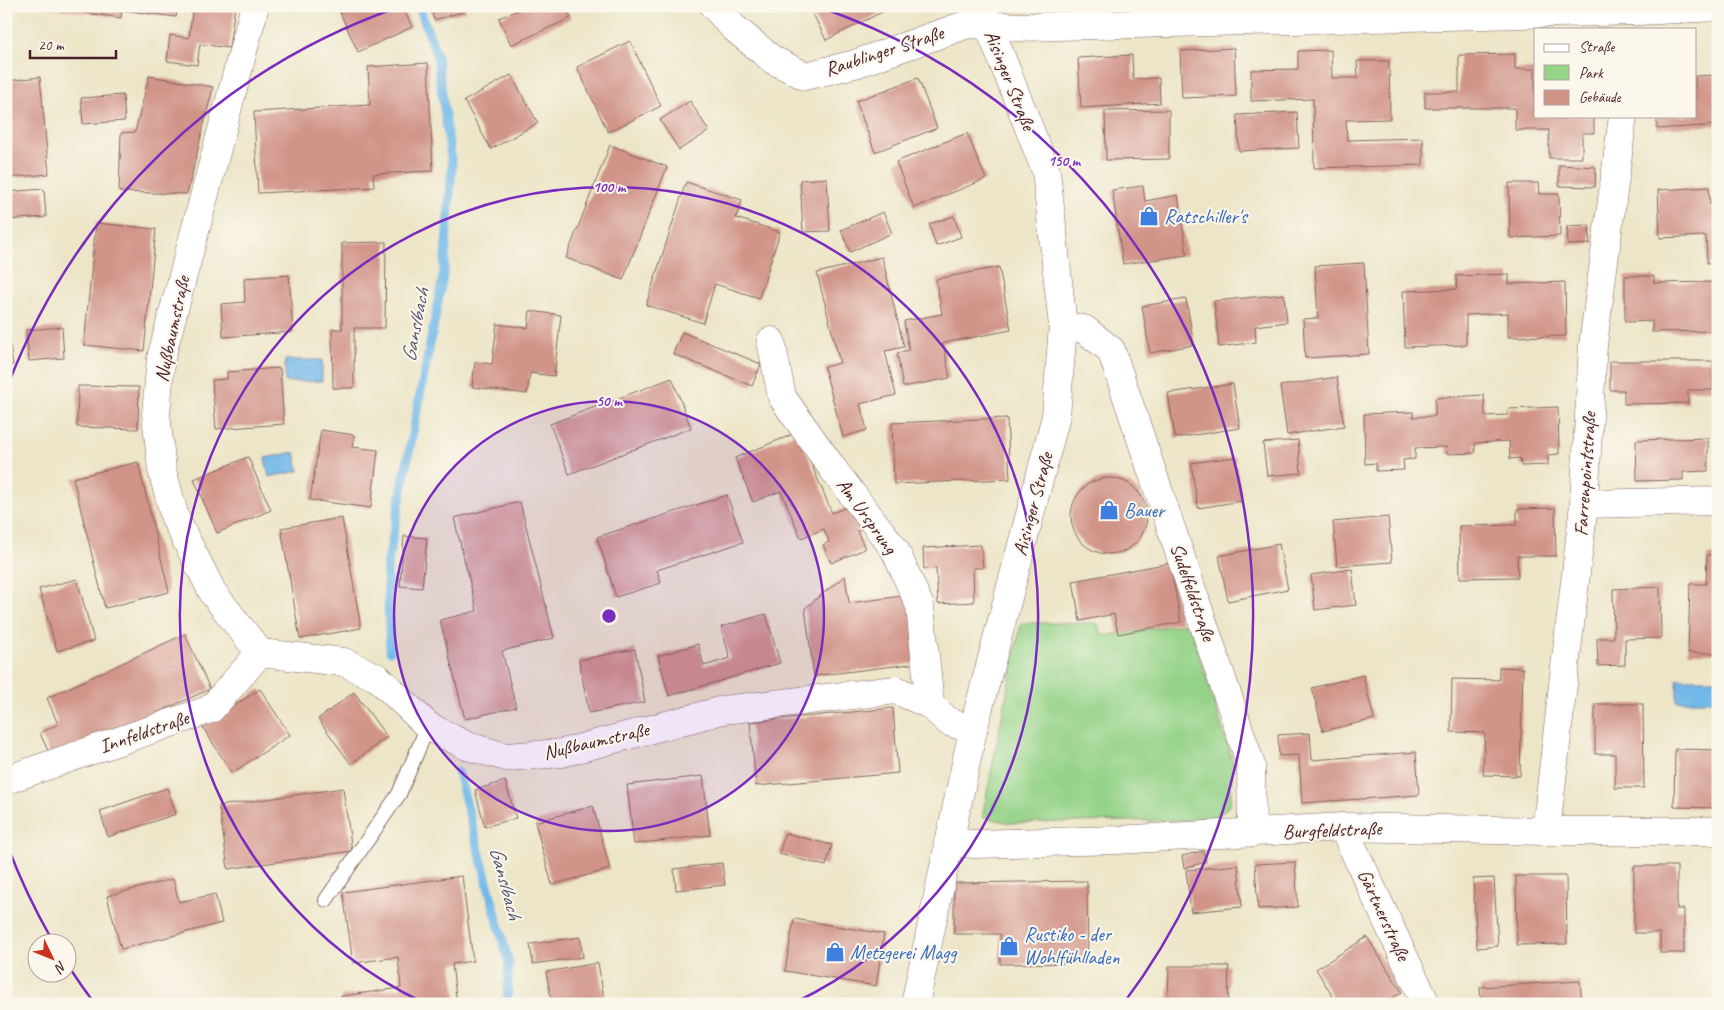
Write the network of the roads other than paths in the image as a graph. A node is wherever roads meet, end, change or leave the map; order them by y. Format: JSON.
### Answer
{"nodes":[{"id":1,"x":255,"y":6,"type":"edge"},
{"id":2,"x":714,"y":6,"type":"edge"},
{"id":3,"x":1718,"y":7,"type":"edge"},
{"id":4,"x":985,"y":16,"type":"edge"},
{"id":5,"x":1636,"y":20,"type":"edge"},
{"id":6,"x":1624,"y":118,"type":"edge"},
{"id":7,"x":1063,"y":326,"type":"junction"},
{"id":8,"x":772,"y":341,"type":"dead end"},
{"id":9,"x":1718,"y":501,"type":"edge"},
{"id":10,"x":1584,"y":504,"type":"junction"},
{"id":11,"x":260,"y":653,"type":"junction"},
{"id":12,"x":930,"y":705,"type":"junction"},
{"id":13,"x":428,"y":726,"type":"junction"},
{"id":14,"x":973,"y":730,"type":"junction"},
{"id":15,"x":6,"y":780,"type":"edge"},
{"id":16,"x":1343,"y":827,"type":"junction"},
{"id":17,"x":1546,"y":831,"type":"junction"},
{"id":18,"x":1718,"y":831,"type":"edge"},
{"id":19,"x":1252,"y":833,"type":"junction"},
{"id":20,"x":948,"y":842,"type":"junction"},
{"id":21,"x":326,"y":900,"type":"dead end"},
{"id":22,"x":915,"y":1004,"type":"edge"},
{"id":23,"x":1426,"y":1004,"type":"edge"}],
"edges":[{"from":1,"to":11,"type":"street","name":"Nußbaumstraße"},
{"from":2,"to":4,"type":"street","name":"Raublinger Straße"},
{"from":3,"to":5,"type":"street","name":"Raublinger Straße"},
{"from":4,"to":5,"type":"street","name":"Raublinger Straße"},
{"from":4,"to":7,"type":"street","name":"Aisinger Straße"},
{"from":6,"to":10,"type":"street","name":"Farrenpointstraße"},
{"from":7,"to":14,"type":"street","name":"Aisinger Straße"},
{"from":7,"to":19,"type":"street","name":"Sudelfeldstraße"},
{"from":8,"to":12,"type":"street","name":"Am Ursprung"},
{"from":9,"to":10,"type":"street"},
{"from":10,"to":17,"type":"street","name":"Farrenpointstraße"},
{"from":11,"to":13,"type":"street","name":"Nußbaumstraße"},
{"from":11,"to":15,"type":"street","name":"Innfeldstraße"},
{"from":12,"to":13,"type":"street","name":"Nußbaumstraße"},
{"from":12,"to":14,"type":"street","name":"Nußbaumstraße"},
{"from":13,"to":21,"type":"lane"},
{"from":14,"to":20,"type":"street","name":"Aisinger Straße"},
{"from":16,"to":17,"type":"street","name":"Burgfeldstraße"},
{"from":16,"to":19,"type":"street","name":"Burgfeldstraße"},
{"from":16,"to":23,"type":"street","name":"Gärtnerstraße"},
{"from":17,"to":18,"type":"street","name":"Burgfeldstraße"},
{"from":19,"to":20,"type":"street","name":"Burgfeldstraße"},
{"from":20,"to":22,"type":"street","name":"Aisinger Straße"}]}
